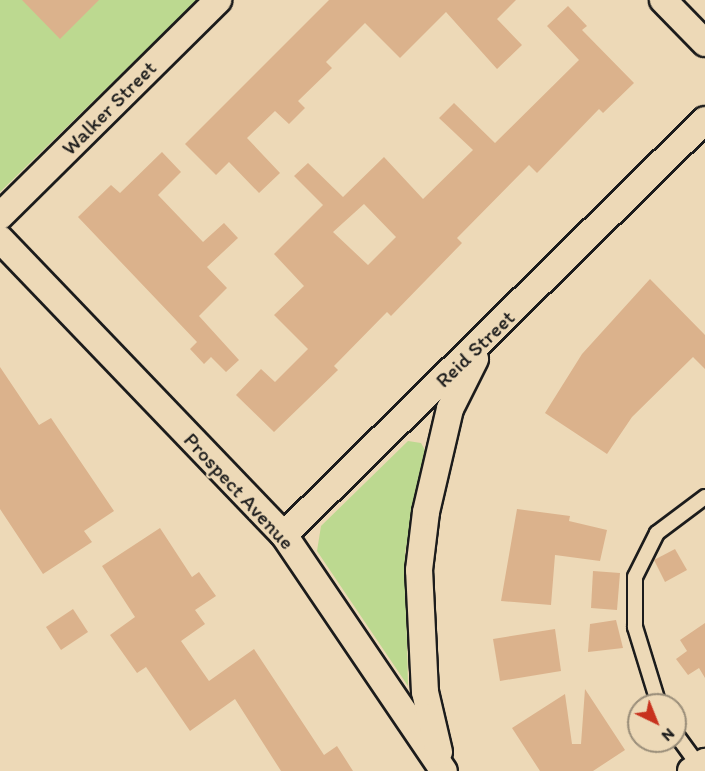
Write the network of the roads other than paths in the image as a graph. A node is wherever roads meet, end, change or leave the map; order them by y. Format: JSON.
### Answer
{"nodes":[{"id":1,"x":218,"y":0,"type":"edge"},
{"id":2,"x":677,"y":5,"type":"edge"},
{"id":3,"x":705,"y":43,"type":"edge"},
{"id":4,"x":705,"y":120,"type":"edge"},
{"id":5,"x":705,"y":144,"type":"edge"},
{"id":6,"x":664,"y":162,"type":"junction"},
{"id":7,"x":0,"y":216,"type":"edge"},
{"id":8,"x":0,"y":239,"type":"edge"},
{"id":9,"x":484,"y":340,"type":"junction"},
{"id":10,"x":705,"y":497,"type":"edge"},
{"id":11,"x":284,"y":535,"type":"junction"},
{"id":12,"x":654,"y":693,"type":"edge"},
{"id":13,"x":687,"y":750,"type":"edge"},
{"id":14,"x":698,"y":766,"type":"edge"},
{"id":15,"x":443,"y":769,"type":"edge"}],
"edges":[{"from":1,"to":7,"type":"street","name":"Walker Street"},
{"from":2,"to":3,"type":"street"},
{"from":4,"to":6,"type":"street","name":"Reid Street"},
{"from":5,"to":6,"type":"street","name":"Reid Street"},
{"from":6,"to":9,"type":"street","name":"Reid Street"},
{"from":8,"to":11,"type":"street","name":"Prospect Avenue"},
{"from":9,"to":11,"type":"street","name":"Reid Street"},
{"from":9,"to":15,"type":"street"},
{"from":10,"to":12,"type":"lane"},
{"from":11,"to":15,"type":"street","name":"Prospect Avenue"},
{"from":13,"to":14,"type":"lane"}]}
